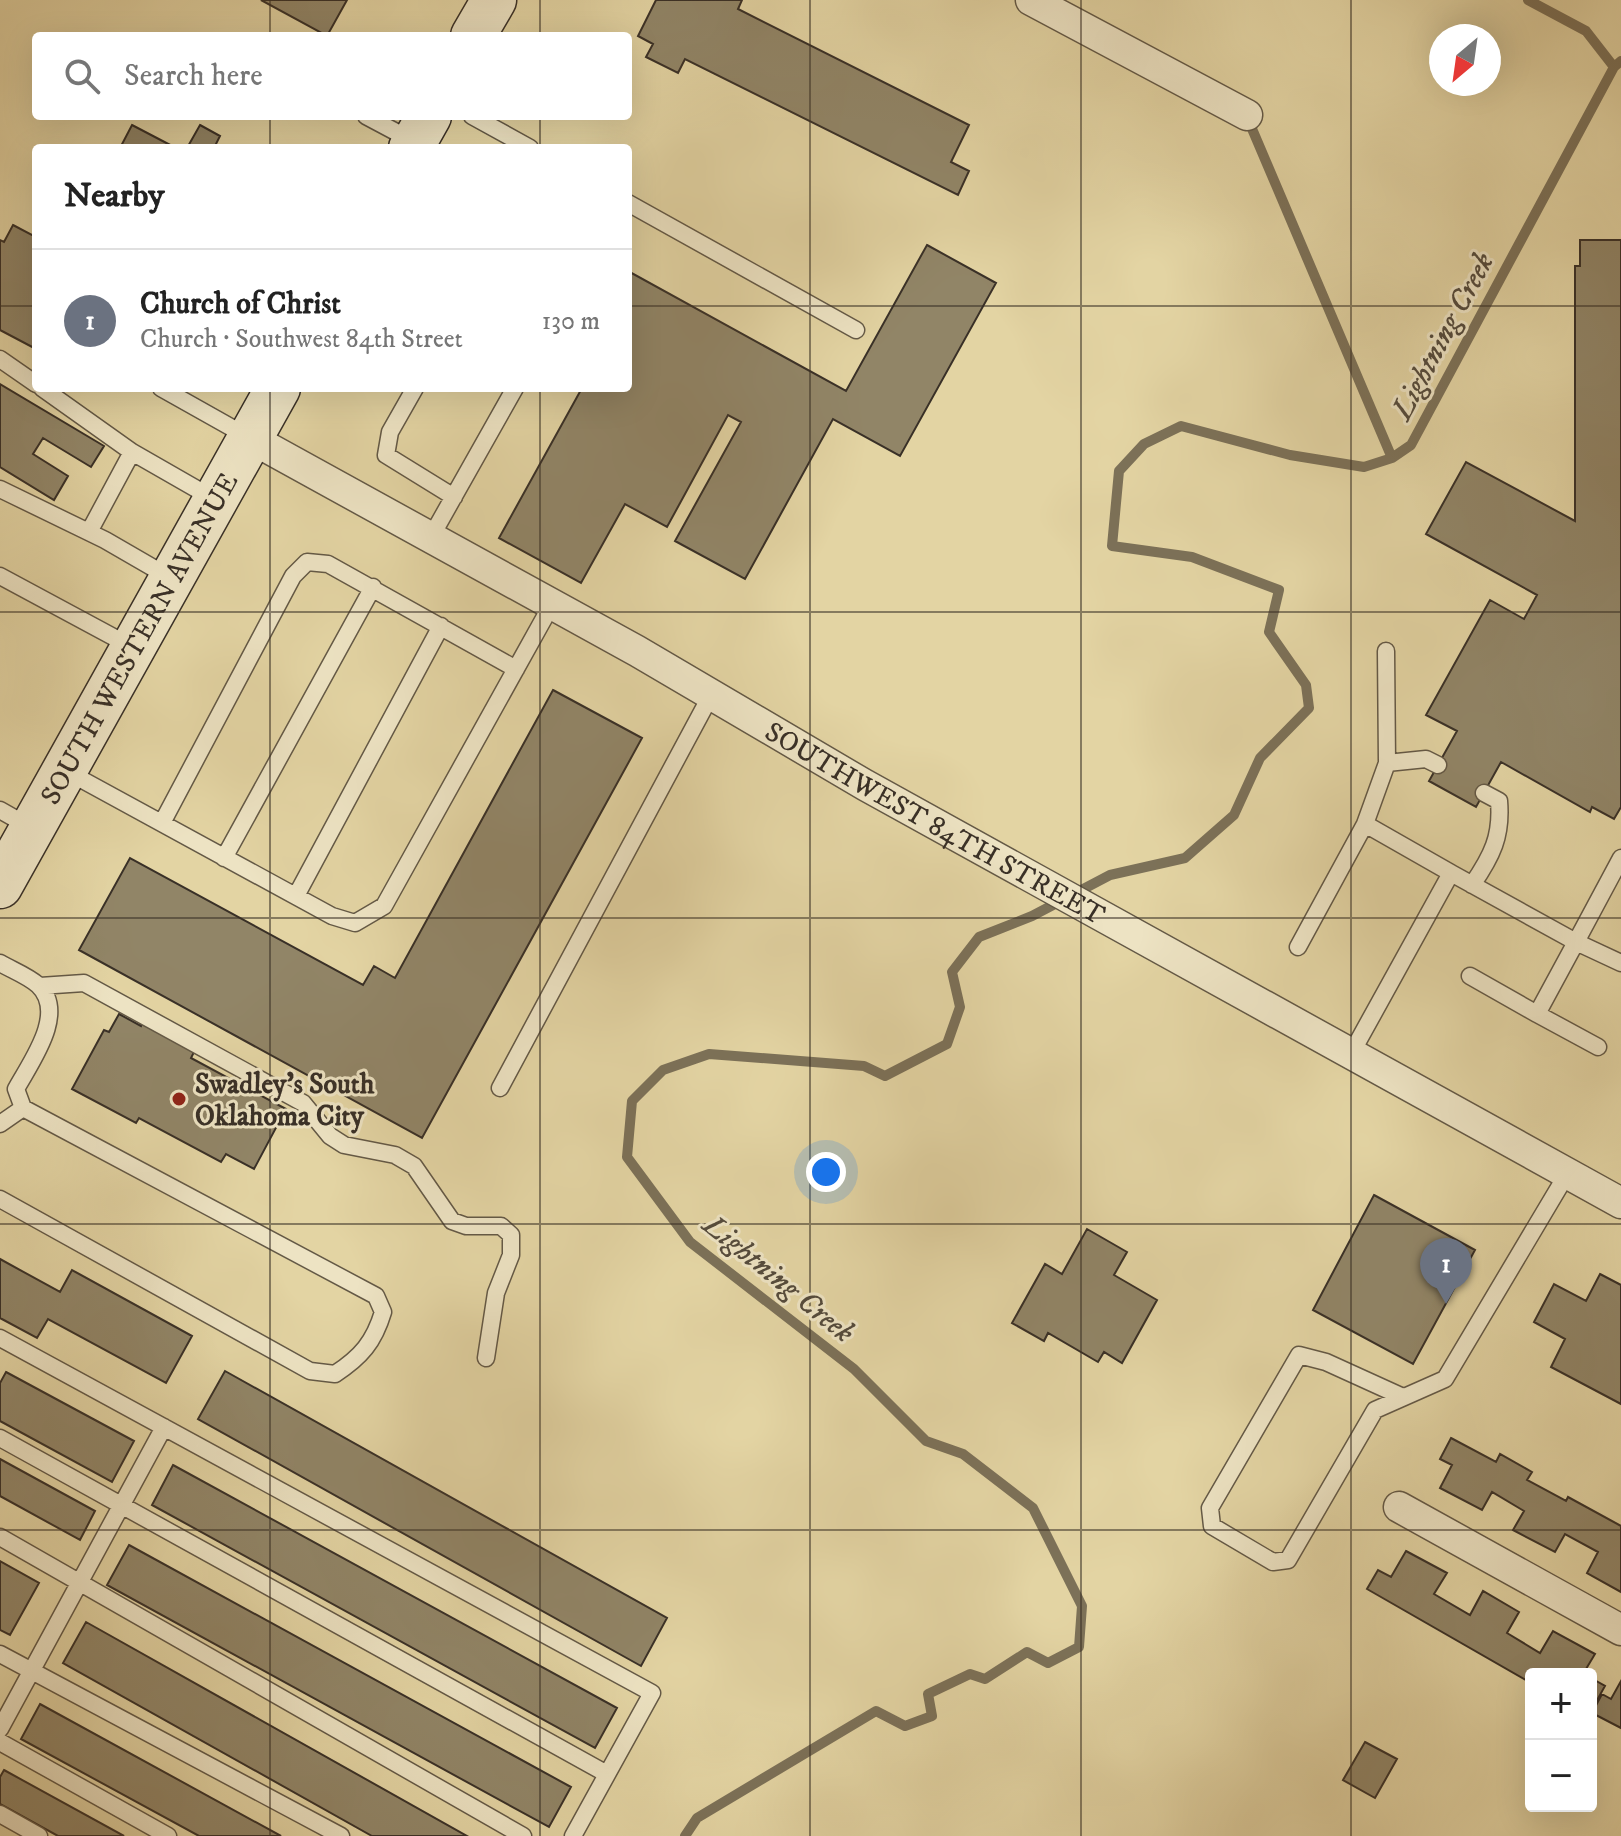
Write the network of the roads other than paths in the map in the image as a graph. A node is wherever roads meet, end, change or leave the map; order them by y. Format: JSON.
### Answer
{"nodes":[{"id":1,"x":494,"y":0,"type":"edge"},
{"id":2,"x":1031,"y":0,"type":"edge"},
{"id":3,"x":475,"y":32,"type":"edge"},
{"id":4,"x":1247,"y":115,"type":"dead end"},
{"id":5,"x":377,"y":120,"type":"edge"},
{"id":6,"x":479,"y":120,"type":"edge"},
{"id":7,"x":418,"y":135,"type":"edge"},
{"id":8,"x":523,"y":144,"type":"edge"},
{"id":9,"x":632,"y":205,"type":"edge"},
{"id":10,"x":856,"y":330,"type":"dead end"},
{"id":11,"x":0,"y":359,"type":"edge"},
{"id":12,"x":32,"y":381,"type":"edge"},
{"id":13,"x":48,"y":392,"type":"edge"},
{"id":14,"x":168,"y":392,"type":"edge"},
{"id":15,"x":276,"y":392,"type":"edge"},
{"id":16,"x":413,"y":392,"type":"edge"},
{"id":17,"x":513,"y":392,"type":"edge"},
{"id":18,"x":250,"y":438,"type":"junction"},
{"id":19,"x":132,"y":452,"type":"junction"},
{"id":20,"x":0,"y":489,"type":"edge"},
{"id":21,"x":454,"y":497,"type":"junction"},
{"id":22,"x":215,"y":500,"type":"junction"},
{"id":23,"x":89,"y":532,"type":"junction"},
{"id":24,"x":431,"y":537,"type":"junction"},
{"id":25,"x":0,"y":577,"type":"edge"},
{"id":26,"x":171,"y":579,"type":"junction"},
{"id":27,"x":373,"y":587,"type":"junction"},
{"id":28,"x":552,"y":604,"type":"junction"},
{"id":29,"x":441,"y":626,"type":"junction"},
{"id":30,"x":133,"y":648,"type":"junction"},
{"id":31,"x":1386,"y":651,"type":"dead end"},
{"id":32,"x":516,"y":669,"type":"junction"},
{"id":33,"x":711,"y":695,"type":"junction"},
{"id":34,"x":1387,"y":763,"type":"junction"},
{"id":35,"x":1438,"y":765,"type":"dead end"},
{"id":36,"x":65,"y":771,"type":"junction"},
{"id":37,"x":1484,"y":793,"type":"dead end"},
{"id":38,"x":16,"y":819,"type":"edge"},
{"id":39,"x":162,"y":823,"type":"junction"},
{"id":40,"x":1365,"y":824,"type":"junction"},
{"id":41,"x":224,"y":858,"type":"junction"},
{"id":42,"x":1621,"y":858,"type":"edge"},
{"id":43,"x":1451,"y":873,"type":"junction"},
{"id":44,"x":1472,"y":885,"type":"junction"},
{"id":45,"x":0,"y":886,"type":"edge"},
{"id":46,"x":296,"y":896,"type":"junction"},
{"id":47,"x":1576,"y":942,"type":"junction"},
{"id":48,"x":1298,"y":947,"type":"dead end"},
{"id":49,"x":0,"y":963,"type":"edge"},
{"id":50,"x":1621,"y":963,"type":"edge"},
{"id":51,"x":1470,"y":976,"type":"dead end"},
{"id":52,"x":40,"y":986,"type":"junction"},
{"id":53,"x":1537,"y":1014,"type":"junction"},
{"id":54,"x":1598,"y":1047,"type":"dead end"},
{"id":55,"x":1351,"y":1054,"type":"junction"},
{"id":56,"x":500,"y":1088,"type":"dead end"},
{"id":57,"x":23,"y":1108,"type":"junction"},
{"id":58,"x":0,"y":1124,"type":"edge"},
{"id":59,"x":1567,"y":1174,"type":"junction"},
{"id":60,"x":0,"y":1199,"type":"edge"},
{"id":61,"x":1621,"y":1203,"type":"edge"},
{"id":62,"x":0,"y":1338,"type":"edge"},
{"id":63,"x":486,"y":1358,"type":"dead end"},
{"id":64,"x":1403,"y":1397,"type":"junction"},
{"id":65,"x":164,"y":1427,"type":"junction"},
{"id":66,"x":0,"y":1438,"type":"edge"},
{"id":67,"x":122,"y":1506,"type":"junction"},
{"id":68,"x":1399,"y":1507,"type":"dead end"},
{"id":69,"x":0,"y":1537,"type":"edge"},
{"id":70,"x":80,"y":1582,"type":"junction"},
{"id":71,"x":1621,"y":1630,"type":"edge"},
{"id":72,"x":0,"y":1654,"type":"edge"},
{"id":73,"x":32,"y":1671,"type":"junction"},
{"id":74,"x":0,"y":1729,"type":"edge"},
{"id":75,"x":0,"y":1742,"type":"edge"},
{"id":76,"x":607,"y":1774,"type":"junction"},
{"id":77,"x":0,"y":1814,"type":"edge"},
{"id":78,"x":39,"y":1836,"type":"edge"},
{"id":79,"x":168,"y":1836,"type":"edge"},
{"id":80,"x":341,"y":1836,"type":"edge"},
{"id":81,"x":523,"y":1836,"type":"edge"},
{"id":82,"x":573,"y":1836,"type":"edge"}],
"edges":[{"from":1,"to":3,"type":"main road"},
{"from":2,"to":4,"type":"street"},
{"from":5,"to":7,"type":"lane"},
{"from":6,"to":8,"type":"lane"},
{"from":9,"to":10,"type":"lane"},
{"from":11,"to":12,"type":"lane"},
{"from":13,"to":19,"type":"lane"},
{"from":14,"to":18,"type":"lane"},
{"from":15,"to":18,"type":"main road","name":"SOUTH WESTERN AVENUE"},
{"from":16,"to":21,"type":"lane"},
{"from":17,"to":21,"type":"lane"},
{"from":18,"to":22,"type":"main road","name":"SOUTH WESTERN AVENUE"},
{"from":18,"to":24,"type":"street","name":"SOUTHWEST 84TH STREET"},
{"from":19,"to":22,"type":"lane"},
{"from":19,"to":23,"type":"lane"},
{"from":20,"to":23,"type":"lane"},
{"from":21,"to":24,"type":"lane"},
{"from":22,"to":26,"type":"main road","name":"SOUTH WESTERN AVENUE"},
{"from":23,"to":26,"type":"lane"},
{"from":24,"to":28,"type":"street","name":"SOUTHWEST 84TH STREET"},
{"from":25,"to":30,"type":"lane"},
{"from":26,"to":30,"type":"main road","name":"SOUTH WESTERN AVENUE"},
{"from":27,"to":29,"type":"lane"},
{"from":27,"to":39,"type":"lane"},
{"from":27,"to":41,"type":"lane"},
{"from":28,"to":32,"type":"lane"},
{"from":28,"to":33,"type":"street","name":"SOUTHWEST 84TH STREET"},
{"from":29,"to":32,"type":"lane"},
{"from":29,"to":46,"type":"lane"},
{"from":30,"to":36,"type":"main road","name":"SOUTH WESTERN AVENUE"},
{"from":31,"to":34,"type":"lane"},
{"from":32,"to":46,"type":"lane"},
{"from":33,"to":55,"type":"street","name":"SOUTHWEST 84TH STREET"},
{"from":33,"to":56,"type":"lane"},
{"from":34,"to":35,"type":"lane"},
{"from":34,"to":40,"type":"lane"},
{"from":36,"to":38,"type":"main road","name":"SOUTH WESTERN AVENUE"},
{"from":36,"to":39,"type":"lane"},
{"from":37,"to":44,"type":"lane"},
{"from":38,"to":45,"type":"main road","name":"SOUTH WESTERN AVENUE"},
{"from":39,"to":41,"type":"lane"},
{"from":40,"to":43,"type":"lane"},
{"from":40,"to":48,"type":"lane"},
{"from":41,"to":46,"type":"lane"},
{"from":42,"to":47,"type":"lane"},
{"from":43,"to":44,"type":"lane"},
{"from":43,"to":55,"type":"lane"},
{"from":44,"to":47,"type":"lane"},
{"from":47,"to":50,"type":"lane"},
{"from":47,"to":53,"type":"lane"},
{"from":49,"to":52,"type":"lane"},
{"from":51,"to":53,"type":"lane"},
{"from":52,"to":57,"type":"lane"},
{"from":52,"to":63,"type":"lane"},
{"from":53,"to":54,"type":"lane"},
{"from":55,"to":59,"type":"street","name":"SOUTHWEST 84TH STREET"},
{"from":57,"to":58,"type":"lane"},
{"from":57,"to":60,"type":"lane"},
{"from":59,"to":61,"type":"street","name":"SOUTHWEST 84TH STREET"},
{"from":59,"to":64,"type":"lane"},
{"from":62,"to":65,"type":"lane"},
{"from":64,"to":64,"type":"lane"},
{"from":65,"to":67,"type":"lane"},
{"from":65,"to":76,"type":"lane"},
{"from":66,"to":67,"type":"lane"},
{"from":67,"to":70,"type":"lane"},
{"from":67,"to":76,"type":"lane"},
{"from":68,"to":71,"type":"street"},
{"from":69,"to":70,"type":"lane"},
{"from":70,"to":73,"type":"lane"},
{"from":70,"to":81,"type":"lane"},
{"from":72,"to":73,"type":"lane"},
{"from":73,"to":74,"type":"lane"},
{"from":73,"to":80,"type":"lane"},
{"from":75,"to":79,"type":"lane"},
{"from":76,"to":82,"type":"lane"},
{"from":77,"to":78,"type":"lane"}]}
